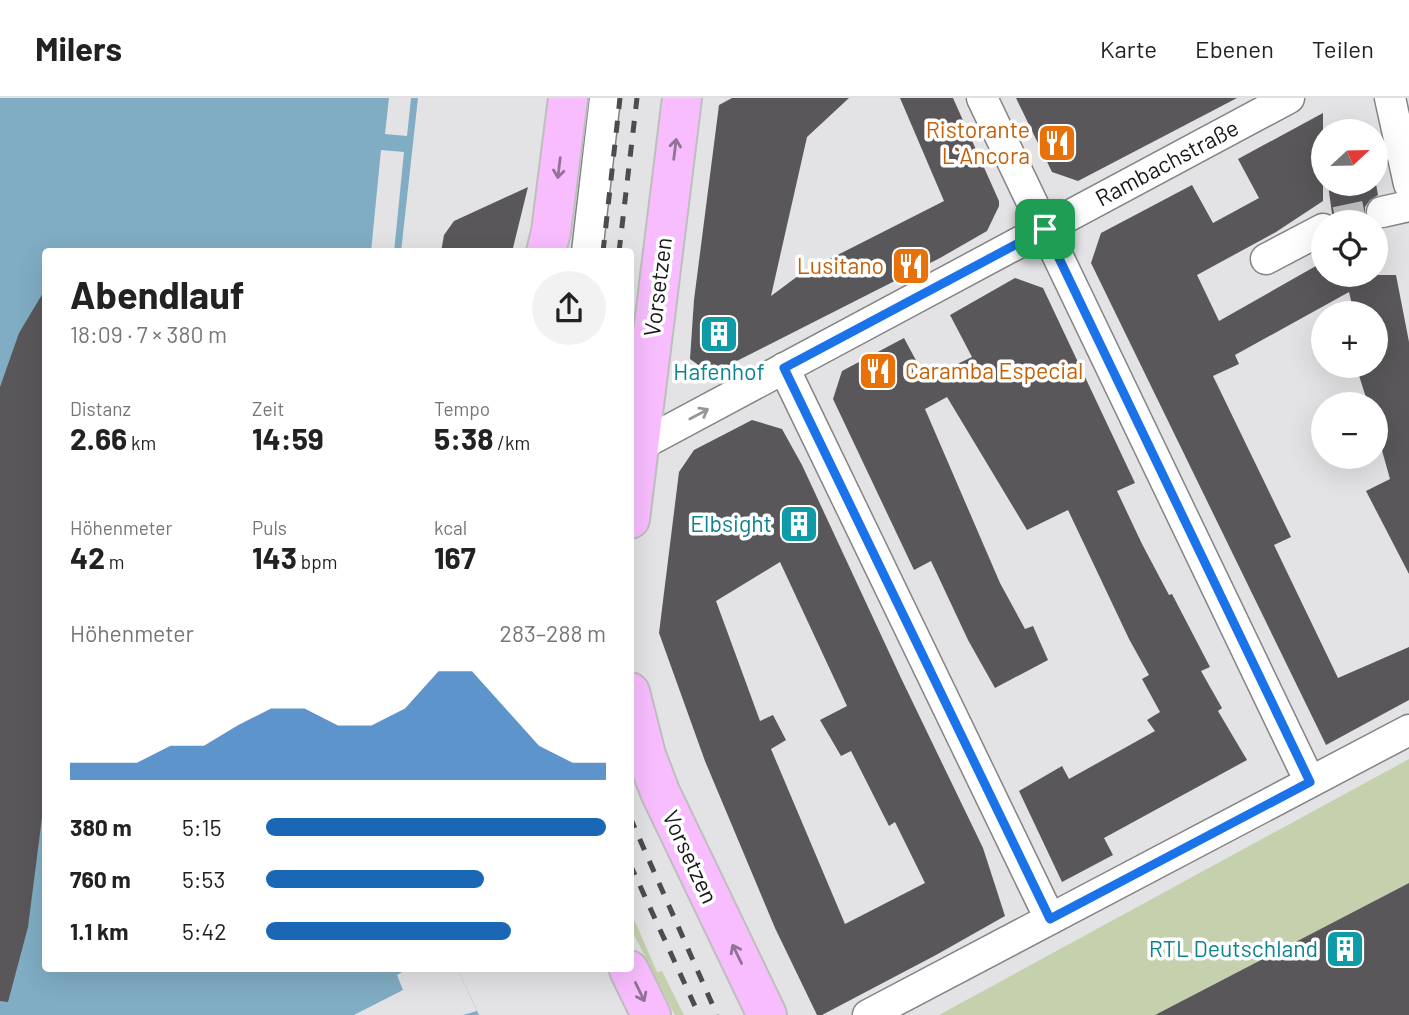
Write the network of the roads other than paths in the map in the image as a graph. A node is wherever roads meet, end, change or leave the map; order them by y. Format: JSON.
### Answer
{"nodes":[{"id":1,"x":568,"y":98,"type":"edge"},
{"id":2,"x":604,"y":98,"type":"edge"},
{"id":3,"x":682,"y":98,"type":"edge"},
{"id":4,"x":982,"y":98,"type":"edge"},
{"id":5,"x":1289,"y":98,"type":"edge"},
{"id":6,"x":1390,"y":98,"type":"edge"},
{"id":7,"x":1409,"y":184,"type":"edge"},
{"id":8,"x":1045,"y":229,"type":"junction"},
{"id":9,"x":1311,"y":235,"type":"edge"},
{"id":10,"x":548,"y":242,"type":"edge"},
{"id":11,"x":587,"y":248,"type":"edge"},
{"id":12,"x":1266,"y":259,"type":"dead end"},
{"id":13,"x":784,"y":368,"type":"junction"},
{"id":14,"x":639,"y":446,"type":"junction"},
{"id":15,"x":634,"y":487,"type":"edge"},
{"id":16,"x":634,"y":708,"type":"edge"},
{"id":17,"x":1409,"y":730,"type":"edge"},
{"id":18,"x":1310,"y":782,"type":"junction"},
{"id":19,"x":1050,"y":919,"type":"junction"},
{"id":20,"x":630,"y":972,"type":"edge"},
{"id":21,"x":651,"y":1015,"type":"edge"},
{"id":22,"x":767,"y":1015,"type":"edge"},
{"id":23,"x":868,"y":1015,"type":"edge"}],
"edges":[{"from":1,"to":10,"type":"main road","one_way":true},
{"from":2,"to":11,"type":"street"},
{"from":14,"to":3,"type":"main road","name":"Vorsetzen","one_way":true},
{"from":4,"to":8,"type":"street"},
{"from":5,"to":8,"type":"street","name":"Rambachstraße"},
{"from":6,"to":7,"type":"street"},
{"from":8,"to":13,"type":"street","name":"Rambachstraße"},
{"from":8,"to":18,"type":"street"},
{"from":9,"to":12,"type":"street"},
{"from":14,"to":13,"type":"street","name":"Rambachstraße","one_way":true},
{"from":13,"to":19,"type":"street"},
{"from":14,"to":15,"type":"main road","name":"Vorsetzen"},
{"from":22,"to":16,"type":"main road","name":"Vorsetzen","one_way":true},
{"from":17,"to":18,"type":"street"},
{"from":18,"to":19,"type":"street"},
{"from":19,"to":23,"type":"street"},
{"from":20,"to":21,"type":"main road","one_way":true}]}
